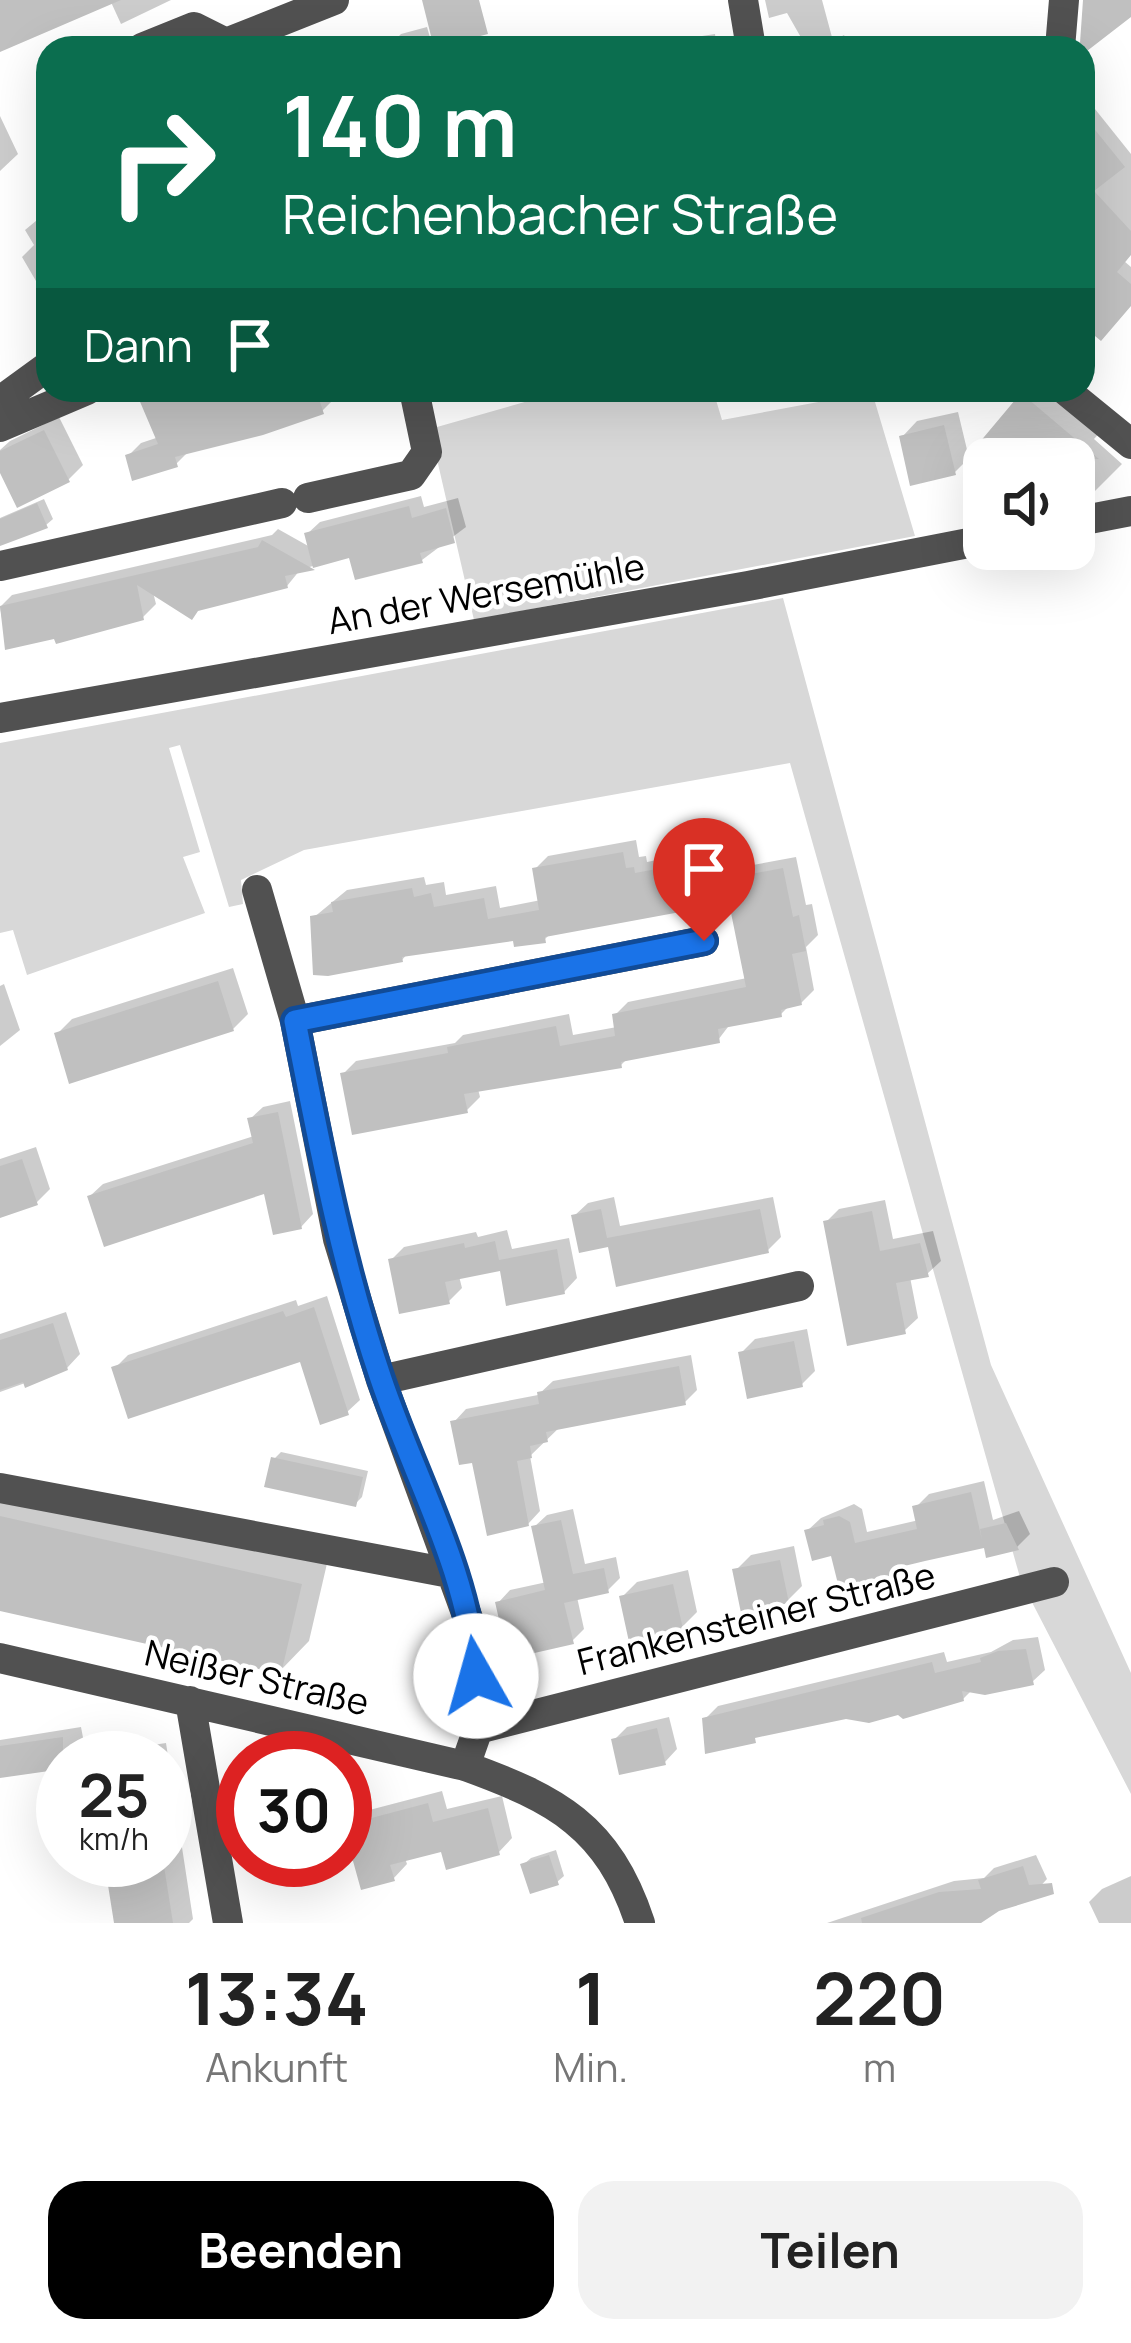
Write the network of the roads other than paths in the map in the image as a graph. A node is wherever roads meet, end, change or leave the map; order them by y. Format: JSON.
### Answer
{"nodes":[{"id":1,"x":334,"y":0,"type":"edge"},
{"id":2,"x":743,"y":0,"type":"edge"},
{"id":3,"x":1064,"y":0,"type":"edge"},
{"id":4,"x":172,"y":36,"type":"edge"},
{"id":5,"x":210,"y":36,"type":"edge"},
{"id":6,"x":248,"y":36,"type":"edge"},
{"id":7,"x":749,"y":36,"type":"edge"},
{"id":8,"x":1061,"y":36,"type":"edge"},
{"id":9,"x":36,"y":375,"type":"edge"},
{"id":10,"x":0,"y":401,"type":"edge"},
{"id":11,"x":59,"y":402,"type":"edge"},
{"id":12,"x":417,"y":402,"type":"edge"},
{"id":13,"x":1080,"y":402,"type":"edge"},
{"id":14,"x":0,"y":427,"type":"edge"},
{"id":15,"x":1131,"y":444,"type":"edge"},
{"id":16,"x":1131,"y":511,"type":"edge"},
{"id":17,"x":1095,"y":518,"type":"edge"},
{"id":18,"x":963,"y":544,"type":"edge"},
{"id":19,"x":0,"y":566,"type":"edge"},
{"id":20,"x":0,"y":718,"type":"edge"},
{"id":21,"x":257,"y":890,"type":"dead end"},
{"id":22,"x":704,"y":941,"type":"dead end"},
{"id":23,"x":295,"y":1021,"type":"junction"},
{"id":24,"x":800,"y":1286,"type":"dead end"},
{"id":25,"x":381,"y":1380,"type":"junction"},
{"id":26,"x":0,"y":1488,"type":"edge"},
{"id":27,"x":455,"y":1574,"type":"junction"},
{"id":28,"x":1054,"y":1582,"type":"dead end"},
{"id":29,"x":0,"y":1658,"type":"edge"},
{"id":30,"x":190,"y":1701,"type":"junction"},
{"id":31,"x":478,"y":1730,"type":"junction"},
{"id":32,"x":465,"y":1766,"type":"junction"},
{"id":33,"x":228,"y":1923,"type":"edge"},
{"id":34,"x":640,"y":1923,"type":"edge"}],
"edges":[{"from":1,"to":6,"type":"street"},
{"from":2,"to":7,"type":"street"},
{"from":3,"to":8,"type":"street"},
{"from":4,"to":5,"type":"street"},
{"from":9,"to":10,"type":"street"},
{"from":11,"to":14,"type":"street"},
{"from":12,"to":19,"type":"street"},
{"from":13,"to":15,"type":"street"},
{"from":16,"to":17,"type":"street"},
{"from":18,"to":20,"type":"street","name":"An der Wersemühle"},
{"from":21,"to":23,"type":"street"},
{"from":22,"to":23,"type":"street"},
{"from":23,"to":25,"type":"street"},
{"from":24,"to":25,"type":"street"},
{"from":25,"to":27,"type":"street"},
{"from":26,"to":27,"type":"street"},
{"from":27,"to":31,"type":"street"},
{"from":28,"to":31,"type":"street","name":"Frankensteiner Straße"},
{"from":29,"to":30,"type":"street","name":"Neißer Straße"},
{"from":30,"to":32,"type":"street","name":"Neißer Straße"},
{"from":30,"to":33,"type":"street"},
{"from":31,"to":32,"type":"street"},
{"from":32,"to":34,"type":"street","name":"Neißer Straße"}]}
